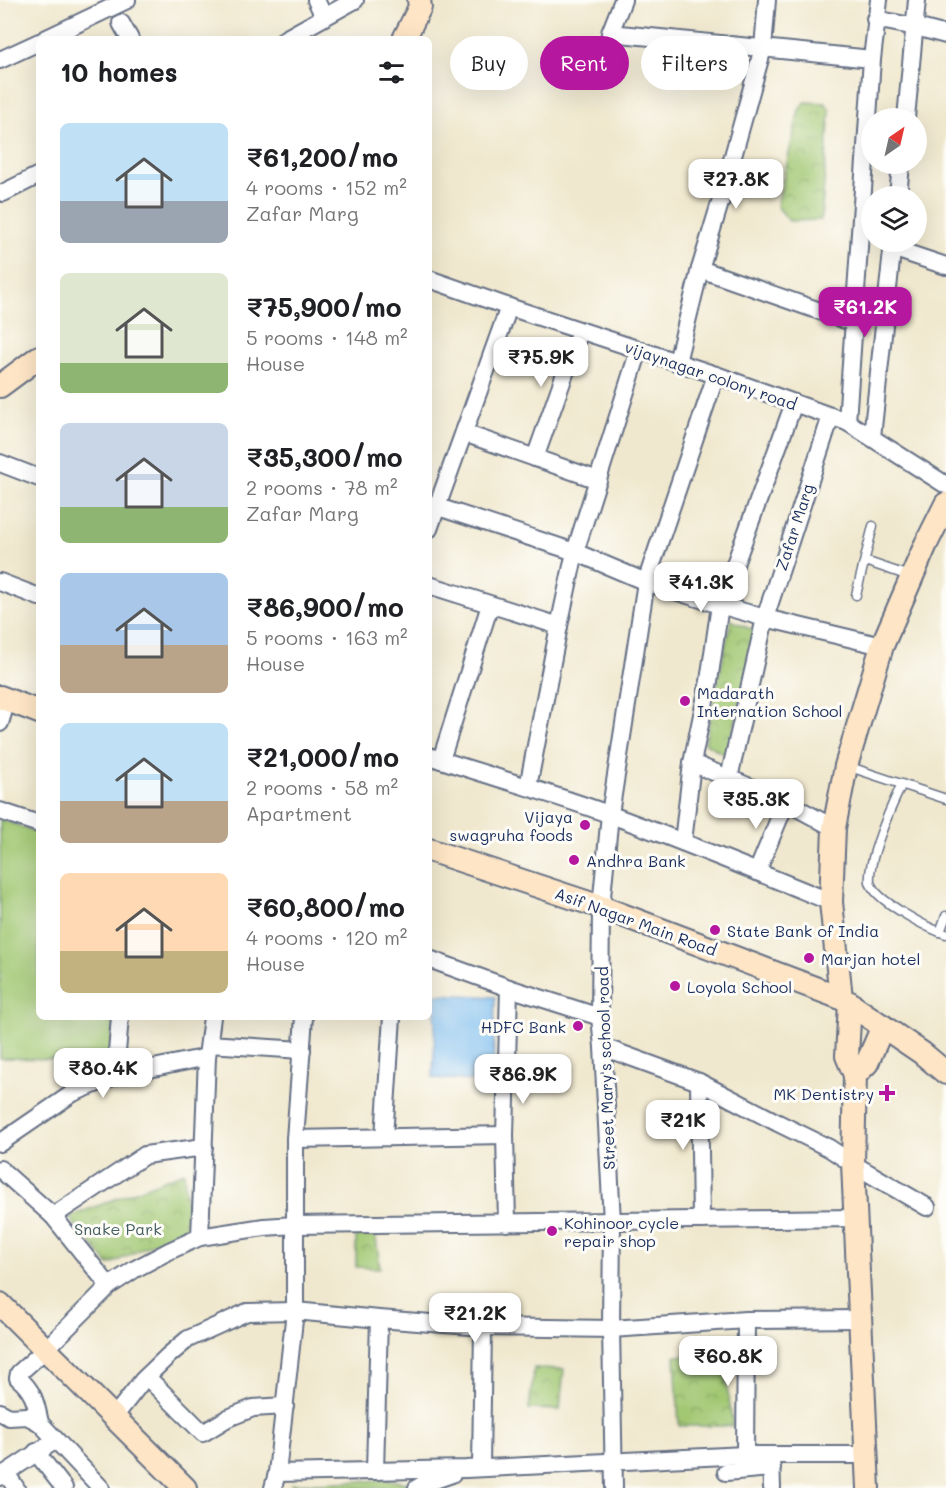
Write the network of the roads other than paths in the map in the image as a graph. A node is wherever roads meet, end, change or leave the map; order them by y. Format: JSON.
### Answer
{"nodes":[{"id":1,"x":127,"y":0,"type":"edge"},
{"id":2,"x":316,"y":0,"type":"edge"},
{"id":3,"x":355,"y":0,"type":"edge"},
{"id":4,"x":419,"y":0,"type":"edge"},
{"id":5,"x":623,"y":0,"type":"edge"},
{"id":6,"x":767,"y":0,"type":"edge"},
{"id":7,"x":879,"y":0,"type":"edge"},
{"id":8,"x":917,"y":0,"type":"edge"},
{"id":9,"x":324,"y":17,"type":"junction"},
{"id":10,"x":875,"y":19,"type":"junction"},
{"id":11,"x":121,"y":23,"type":"dead end"},
{"id":12,"x":916,"y":27,"type":"junction"},
{"id":13,"x":946,"y":35,"type":"edge"},
{"id":14,"x":51,"y":36,"type":"edge"},
{"id":15,"x":128,"y":36,"type":"edge"},
{"id":16,"x":290,"y":36,"type":"edge"},
{"id":17,"x":405,"y":36,"type":"edge"},
{"id":18,"x":36,"y":43,"type":"edge"},
{"id":19,"x":764,"y":48,"type":"junction"},
{"id":20,"x":872,"y":59,"type":"junction"},
{"id":21,"x":0,"y":60,"type":"edge"},
{"id":22,"x":907,"y":108,"type":"edge"},
{"id":23,"x":36,"y":176,"type":"edge"},
{"id":24,"x":3,"y":193,"type":"dead end"},
{"id":25,"x":891,"y":252,"type":"edge"},
{"id":26,"x":910,"y":252,"type":"edge"},
{"id":27,"x":946,"y":266,"type":"edge"},
{"id":28,"x":700,"y":269,"type":"junction"},
{"id":29,"x":432,"y":280,"type":"edge"},
{"id":30,"x":509,"y":307,"type":"junction"},
{"id":31,"x":854,"y":323,"type":"junction"},
{"id":32,"x":580,"y":331,"type":"junction"},
{"id":33,"x":639,"y":350,"type":"junction"},
{"id":34,"x":677,"y":362,"type":"junction"},
{"id":35,"x":34,"y":366,"type":"edge"},
{"id":36,"x":716,"y":375,"type":"junction"},
{"id":37,"x":0,"y":386,"type":"edge"},
{"id":38,"x":794,"y":403,"type":"junction"},
{"id":39,"x":831,"y":416,"type":"junction"},
{"id":40,"x":847,"y":422,"type":"junction"},
{"id":41,"x":464,"y":433,"type":"junction"},
{"id":42,"x":872,"y":437,"type":"junction"},
{"id":43,"x":535,"y":458,"type":"junction"},
{"id":44,"x":0,"y":463,"type":"edge"},
{"id":45,"x":36,"y":477,"type":"edge"},
{"id":46,"x":598,"y":480,"type":"junction"},
{"id":47,"x":946,"y":484,"type":"edge"},
{"id":48,"x":946,"y":504,"type":"edge"},
{"id":49,"x":433,"y":505,"type":"edge"},
{"id":50,"x":873,"y":526,"type":"dead end"},
{"id":51,"x":575,"y":552,"type":"junction"},
{"id":52,"x":865,"y":561,"type":"junction"},
{"id":53,"x":912,"y":577,"type":"junction"},
{"id":54,"x":0,"y":582,"type":"edge"},
{"id":55,"x":646,"y":582,"type":"junction"},
{"id":56,"x":432,"y":586,"type":"edge"},
{"id":57,"x":856,"y":595,"type":"dead end"},
{"id":58,"x":36,"y":596,"type":"edge"},
{"id":59,"x":490,"y":605,"type":"junction"},
{"id":60,"x":720,"y":605,"type":"junction"},
{"id":61,"x":765,"y":618,"type":"junction"},
{"id":62,"x":559,"y":626,"type":"junction"},
{"id":63,"x":882,"y":646,"type":"junction"},
{"id":64,"x":3,"y":698,"type":"edge"},
{"id":65,"x":36,"y":711,"type":"edge"},
{"id":66,"x":0,"y":723,"type":"edge"},
{"id":67,"x":435,"y":758,"type":"edge"},
{"id":68,"x":692,"y":763,"type":"junction"},
{"id":69,"x":846,"y":766,"type":"junction"},
{"id":70,"x":729,"y":778,"type":"junction"},
{"id":71,"x":902,"y":784,"type":"junction"},
{"id":72,"x":528,"y":787,"type":"junction"},
{"id":73,"x":946,"y":799,"type":"edge"},
{"id":74,"x":786,"y":802,"type":"junction"},
{"id":75,"x":0,"y":811,"type":"edge"},
{"id":76,"x":610,"y":814,"type":"junction"},
{"id":77,"x":36,"y":823,"type":"edge"},
{"id":78,"x":834,"y":828,"type":"junction"},
{"id":79,"x":683,"y":842,"type":"junction"},
{"id":80,"x":432,"y":851,"type":"edge"},
{"id":81,"x":757,"y":872,"type":"junction"},
{"id":82,"x":831,"y":902,"type":"junction"},
{"id":83,"x":601,"y":907,"type":"junction"},
{"id":84,"x":946,"y":916,"type":"edge"},
{"id":85,"x":943,"y":933,"type":"edge"},
{"id":86,"x":432,"y":960,"type":"edge"},
{"id":87,"x":509,"y":988,"type":"junction"},
{"id":88,"x":846,"y":1000,"type":"junction"},
{"id":89,"x":600,"y":1017,"type":"junction"},
{"id":90,"x":120,"y":1020,"type":"edge"},
{"id":91,"x":212,"y":1020,"type":"edge"},
{"id":92,"x":304,"y":1020,"type":"edge"},
{"id":93,"x":392,"y":1020,"type":"edge"},
{"id":94,"x":883,"y":1026,"type":"junction"},
{"id":95,"x":603,"y":1047,"type":"junction"},
{"id":96,"x":208,"y":1050,"type":"junction"},
{"id":97,"x":302,"y":1050,"type":"junction"},
{"id":98,"x":946,"y":1072,"type":"edge"},
{"id":99,"x":855,"y":1075,"type":"junction"},
{"id":100,"x":115,"y":1076,"type":"junction"},
{"id":101,"x":699,"y":1082,"type":"junction"},
{"id":102,"x":504,"y":1135,"type":"junction"},
{"id":103,"x":384,"y":1137,"type":"junction"},
{"id":104,"x":295,"y":1139,"type":"junction"},
{"id":105,"x":0,"y":1143,"type":"edge"},
{"id":106,"x":204,"y":1147,"type":"junction"},
{"id":107,"x":853,"y":1164,"type":"junction"},
{"id":108,"x":0,"y":1169,"type":"edge"},
{"id":109,"x":927,"y":1207,"type":"dead end"},
{"id":110,"x":53,"y":1216,"type":"junction"},
{"id":111,"x":855,"y":1218,"type":"junction"},
{"id":112,"x":702,"y":1220,"type":"junction"},
{"id":113,"x":612,"y":1221,"type":"junction"},
{"id":114,"x":507,"y":1223,"type":"junction"},
{"id":115,"x":295,"y":1225,"type":"junction"},
{"id":116,"x":200,"y":1237,"type":"junction"},
{"id":117,"x":109,"y":1286,"type":"junction"},
{"id":118,"x":0,"y":1304,"type":"edge"},
{"id":119,"x":295,"y":1311,"type":"junction"},
{"id":120,"x":379,"y":1319,"type":"junction"},
{"id":121,"x":746,"y":1320,"type":"junction"},
{"id":122,"x":860,"y":1320,"type":"junction"},
{"id":123,"x":483,"y":1327,"type":"junction"},
{"id":124,"x":611,"y":1329,"type":"junction"},
{"id":125,"x":46,"y":1349,"type":"junction"},
{"id":126,"x":147,"y":1377,"type":"junction"},
{"id":127,"x":285,"y":1406,"type":"junction"},
{"id":128,"x":0,"y":1412,"type":"edge"},
{"id":129,"x":114,"y":1417,"type":"junction"},
{"id":130,"x":40,"y":1423,"type":"junction"},
{"id":131,"x":56,"y":1440,"type":"junction"},
{"id":132,"x":36,"y":1452,"type":"junction"},
{"id":133,"x":867,"y":1455,"type":"junction"},
{"id":134,"x":748,"y":1460,"type":"junction"},
{"id":135,"x":615,"y":1461,"type":"junction"},
{"id":136,"x":772,"y":1462,"type":"junction"},
{"id":137,"x":474,"y":1468,"type":"junction"},
{"id":138,"x":375,"y":1471,"type":"junction"},
{"id":139,"x":726,"y":1472,"type":"edge"},
{"id":140,"x":3,"y":1475,"type":"edge"},
{"id":141,"x":275,"y":1480,"type":"edge"},
{"id":142,"x":16,"y":1488,"type":"edge"},
{"id":143,"x":64,"y":1488,"type":"edge"},
{"id":144,"x":101,"y":1488,"type":"edge"},
{"id":145,"x":185,"y":1488,"type":"edge"},
{"id":146,"x":417,"y":1488,"type":"edge"},
{"id":147,"x":615,"y":1488,"type":"edge"},
{"id":148,"x":772,"y":1488,"type":"edge"},
{"id":149,"x":868,"y":1488,"type":"edge"}],
"edges":[{"from":1,"to":14,"type":"street"},
{"from":2,"to":9,"type":"street"},
{"from":3,"to":9,"type":"street"},
{"from":4,"to":17,"type":"main road"},
{"from":5,"to":19,"type":"street"},
{"from":6,"to":19,"type":"street"},
{"from":7,"to":10,"type":"street"},
{"from":8,"to":12,"type":"street"},
{"from":9,"to":16,"type":"street"},
{"from":10,"to":12,"type":"street"},
{"from":10,"to":20,"type":"street"},
{"from":11,"to":15,"type":"street"},
{"from":12,"to":13,"type":"street"},
{"from":12,"to":22,"type":"street"},
{"from":18,"to":21,"type":"street"},
{"from":19,"to":20,"type":"street"},
{"from":19,"to":28,"type":"street"},
{"from":20,"to":31,"type":"street"},
{"from":23,"to":24,"type":"street"},
{"from":25,"to":42,"type":"street"},
{"from":26,"to":27,"type":"street"},
{"from":28,"to":31,"type":"street"},
{"from":28,"to":34,"type":"street"},
{"from":29,"to":30,"type":"street","name":"vijaynagar colony road"},
{"from":30,"to":32,"type":"street","name":"vijaynagar colony road"},
{"from":30,"to":41,"type":"street"},
{"from":31,"to":40,"type":"street"},
{"from":32,"to":33,"type":"street","name":"vijaynagar colony road"},
{"from":32,"to":43,"type":"street"},
{"from":33,"to":34,"type":"street","name":"vijaynagar colony road"},
{"from":33,"to":46,"type":"street"},
{"from":34,"to":36,"type":"street","name":"vijaynagar colony road"},
{"from":35,"to":37,"type":"main road"},
{"from":36,"to":38,"type":"street","name":"vijaynagar colony road"},
{"from":36,"to":55,"type":"street","name":"Street Mary's school road"},
{"from":38,"to":39,"type":"street","name":"vijaynagar colony road"},
{"from":38,"to":60,"type":"street"},
{"from":39,"to":40,"type":"street","name":"vijaynagar colony road"},
{"from":39,"to":61,"type":"street","name":"Zafar Marg"},
{"from":40,"to":42,"type":"street","name":"vijaynagar colony road"},
{"from":41,"to":43,"type":"street"},
{"from":41,"to":49,"type":"street"},
{"from":42,"to":47,"type":"street","name":"vijaynagar colony road"},
{"from":43,"to":46,"type":"street"},
{"from":44,"to":45,"type":"street"},
{"from":46,"to":51,"type":"street"},
{"from":48,"to":53,"type":"main road"},
{"from":49,"to":51,"type":"street"},
{"from":50,"to":52,"type":"lane"},
{"from":51,"to":55,"type":"street"},
{"from":51,"to":62,"type":"street"},
{"from":52,"to":53,"type":"lane"},
{"from":52,"to":57,"type":"lane"},
{"from":53,"to":63,"type":"main road"},
{"from":54,"to":58,"type":"street"},
{"from":55,"to":60,"type":"street"},
{"from":55,"to":76,"type":"street","name":"Street Mary's school road"},
{"from":56,"to":59,"type":"street"},
{"from":59,"to":62,"type":"street"},
{"from":59,"to":67,"type":"street"},
{"from":60,"to":61,"type":"street"},
{"from":60,"to":68,"type":"street"},
{"from":61,"to":63,"type":"street"},
{"from":61,"to":70,"type":"street","name":"Zafar Marg"},
{"from":62,"to":72,"type":"street"},
{"from":63,"to":69,"type":"main road"},
{"from":64,"to":65,"type":"main road"},
{"from":64,"to":66,"type":"street"},
{"from":67,"to":72,"type":"street"},
{"from":68,"to":70,"type":"street"},
{"from":68,"to":79,"type":"street"},
{"from":69,"to":71,"type":"lane"},
{"from":69,"to":78,"type":"main road"},
{"from":70,"to":74,"type":"street"},
{"from":71,"to":73,"type":"lane"},
{"from":71,"to":85,"type":"lane"},
{"from":72,"to":76,"type":"street"},
{"from":74,"to":78,"type":"street"},
{"from":74,"to":81,"type":"street"},
{"from":75,"to":77,"type":"street"},
{"from":76,"to":79,"type":"street"},
{"from":76,"to":83,"type":"street","name":"Street Mary's school road"},
{"from":78,"to":82,"type":"main road"},
{"from":79,"to":81,"type":"street"},
{"from":80,"to":83,"type":"main road","name":"Asif Nagar Main Road"},
{"from":81,"to":82,"type":"street"},
{"from":82,"to":88,"type":"main road"},
{"from":83,"to":88,"type":"main road","name":"Asif Nagar Main Road"},
{"from":83,"to":89,"type":"street","name":"Street Mary's school road"},
{"from":84,"to":85,"type":"lane"},
{"from":86,"to":87,"type":"street"},
{"from":87,"to":89,"type":"street"},
{"from":87,"to":102,"type":"street"},
{"from":88,"to":94,"type":"main road","name":"Asif Nagar Main Road"},
{"from":88,"to":99,"type":"main road"},
{"from":89,"to":95,"type":"street","name":"Street Mary's school road"},
{"from":90,"to":100,"type":"street"},
{"from":91,"to":96,"type":"street"},
{"from":92,"to":97,"type":"street"},
{"from":93,"to":103,"type":"street"},
{"from":94,"to":98,"type":"main road","name":"Asif Nagar Main Road"},
{"from":94,"to":99,"type":"main road"},
{"from":95,"to":101,"type":"street"},
{"from":95,"to":113,"type":"street","name":"Street Mary's school road"},
{"from":96,"to":97,"type":"street"},
{"from":96,"to":100,"type":"street"},
{"from":96,"to":106,"type":"street"},
{"from":97,"to":104,"type":"street"},
{"from":99,"to":107,"type":"main road"},
{"from":100,"to":105,"type":"street"},
{"from":101,"to":107,"type":"street"},
{"from":101,"to":112,"type":"street"},
{"from":102,"to":103,"type":"street"},
{"from":102,"to":114,"type":"street"},
{"from":103,"to":104,"type":"street"},
{"from":104,"to":115,"type":"street"},
{"from":106,"to":110,"type":"street"},
{"from":106,"to":116,"type":"street"},
{"from":107,"to":109,"type":"street"},
{"from":107,"to":111,"type":"main road"},
{"from":108,"to":110,"type":"street"},
{"from":110,"to":117,"type":"street"},
{"from":111,"to":112,"type":"street"},
{"from":111,"to":122,"type":"main road"},
{"from":112,"to":113,"type":"street"},
{"from":113,"to":114,"type":"street"},
{"from":113,"to":124,"type":"street","name":"Street Mary's school road"},
{"from":114,"to":115,"type":"street"},
{"from":115,"to":116,"type":"street"},
{"from":115,"to":119,"type":"street"},
{"from":116,"to":117,"type":"street"},
{"from":117,"to":125,"type":"street"},
{"from":118,"to":125,"type":"main road"},
{"from":119,"to":120,"type":"street"},
{"from":119,"to":126,"type":"street"},
{"from":119,"to":127,"type":"street"},
{"from":120,"to":123,"type":"street"},
{"from":120,"to":138,"type":"street"},
{"from":121,"to":122,"type":"street"},
{"from":121,"to":124,"type":"street"},
{"from":121,"to":134,"type":"street"},
{"from":122,"to":133,"type":"main road"},
{"from":123,"to":124,"type":"street"},
{"from":123,"to":137,"type":"street"},
{"from":124,"to":135,"type":"street","name":"Street Mary's school road"},
{"from":125,"to":129,"type":"main road"},
{"from":125,"to":130,"type":"street"},
{"from":126,"to":127,"type":"street"},
{"from":126,"to":129,"type":"street"},
{"from":127,"to":141,"type":"street"},
{"from":128,"to":130,"type":"street"},
{"from":129,"to":145,"type":"main road"},
{"from":130,"to":131,"type":"street"},
{"from":131,"to":132,"type":"street"},
{"from":131,"to":144,"type":"street"},
{"from":132,"to":140,"type":"street"},
{"from":132,"to":143,"type":"street"},
{"from":133,"to":136,"type":"street"},
{"from":133,"to":149,"type":"main road"},
{"from":134,"to":136,"type":"street"},
{"from":134,"to":139,"type":"street"},
{"from":135,"to":137,"type":"street"},
{"from":135,"to":139,"type":"street"},
{"from":135,"to":147,"type":"street","name":"Street Mary's school road"},
{"from":136,"to":148,"type":"street"},
{"from":137,"to":138,"type":"street"},
{"from":137,"to":146,"type":"street"},
{"from":138,"to":141,"type":"street"},
{"from":140,"to":142,"type":"street"}]}
